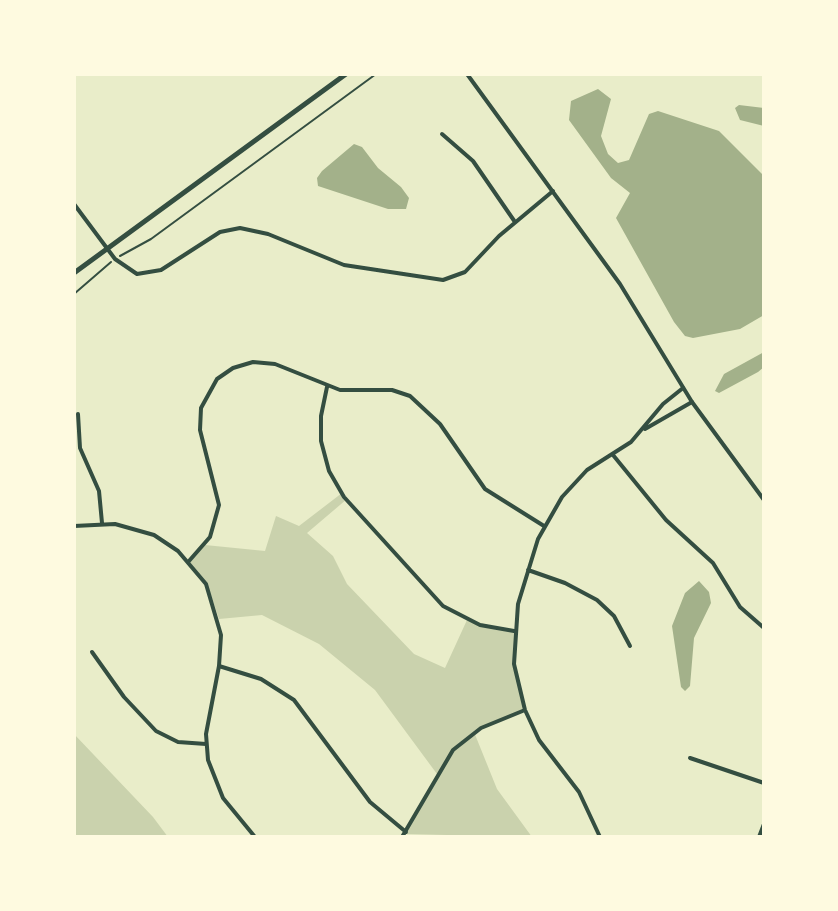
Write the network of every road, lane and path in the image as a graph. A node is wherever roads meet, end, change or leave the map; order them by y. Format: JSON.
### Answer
{"nodes":[{"id":1,"x":346,"y":74,"type":"edge"},
{"id":2,"x":376,"y":74,"type":"edge"},
{"id":3,"x":467,"y":74,"type":"edge"},
{"id":4,"x":442,"y":134,"type":"dead end"},
{"id":5,"x":553,"y":191,"type":"junction"},
{"id":6,"x":74,"y":204,"type":"edge"},
{"id":7,"x":515,"y":222,"type":"junction"},
{"id":8,"x":107,"y":249,"type":"junction"},
{"id":9,"x":121,"y":254,"type":"dead end"},
{"id":10,"x":107,"y":265,"type":"dead end"},
{"id":11,"x":74,"y":273,"type":"edge"},
{"id":12,"x":74,"y":294,"type":"edge"},
{"id":13,"x":327,"y":387,"type":"junction"},
{"id":14,"x":683,"y":388,"type":"junction"},
{"id":15,"x":692,"y":402,"type":"junction"},
{"id":16,"x":78,"y":414,"type":"dead end"},
{"id":17,"x":643,"y":430,"type":"junction"},
{"id":18,"x":613,"y":455,"type":"junction"},
{"id":19,"x":764,"y":500,"type":"edge"},
{"id":20,"x":102,"y":523,"type":"junction"},
{"id":21,"x":74,"y":526,"type":"edge"},
{"id":22,"x":544,"y":526,"type":"junction"},
{"id":23,"x":189,"y":561,"type":"junction"},
{"id":24,"x":528,"y":570,"type":"junction"},
{"id":25,"x":764,"y":628,"type":"edge"},
{"id":26,"x":514,"y":631,"type":"junction"},
{"id":27,"x":630,"y":646,"type":"dead end"},
{"id":28,"x":92,"y":652,"type":"dead end"},
{"id":29,"x":219,"y":666,"type":"junction"},
{"id":30,"x":525,"y":710,"type":"junction"},
{"id":31,"x":206,"y":744,"type":"junction"},
{"id":32,"x":690,"y":758,"type":"dead end"},
{"id":33,"x":764,"y":783,"type":"edge"},
{"id":34,"x":764,"y":824,"type":"edge"},
{"id":35,"x":406,"y":832,"type":"junction"},
{"id":36,"x":255,"y":837,"type":"edge"},
{"id":37,"x":402,"y":837,"type":"edge"},
{"id":38,"x":600,"y":837,"type":"edge"},
{"id":39,"x":759,"y":837,"type":"edge"}],
"edges":[{"from":1,"to":8,"type":"main road"},
{"from":2,"to":9,"type":"path"},
{"from":3,"to":5,"type":"street"},
{"from":4,"to":7,"type":"street"},
{"from":5,"to":7,"type":"street"},
{"from":5,"to":14,"type":"street"},
{"from":6,"to":8,"type":"street"},
{"from":7,"to":8,"type":"street"},
{"from":8,"to":11,"type":"main road"},
{"from":10,"to":12,"type":"path"},
{"from":13,"to":22,"type":"street"},
{"from":13,"to":23,"type":"street"},
{"from":13,"to":26,"type":"street"},
{"from":14,"to":15,"type":"street"},
{"from":14,"to":17,"type":"street"},
{"from":15,"to":17,"type":"street"},
{"from":15,"to":19,"type":"street"},
{"from":16,"to":20,"type":"street"},
{"from":17,"to":18,"type":"street"},
{"from":18,"to":22,"type":"street"},
{"from":18,"to":25,"type":"street"},
{"from":20,"to":21,"type":"street"},
{"from":20,"to":23,"type":"street"},
{"from":22,"to":24,"type":"street"},
{"from":23,"to":29,"type":"street"},
{"from":24,"to":26,"type":"street"},
{"from":24,"to":27,"type":"street"},
{"from":26,"to":30,"type":"street"},
{"from":28,"to":31,"type":"street"},
{"from":29,"to":31,"type":"street"},
{"from":29,"to":35,"type":"street"},
{"from":30,"to":35,"type":"street"},
{"from":30,"to":38,"type":"street"},
{"from":31,"to":36,"type":"street"},
{"from":32,"to":33,"type":"street"},
{"from":34,"to":39,"type":"street"},
{"from":35,"to":37,"type":"street"}]}
